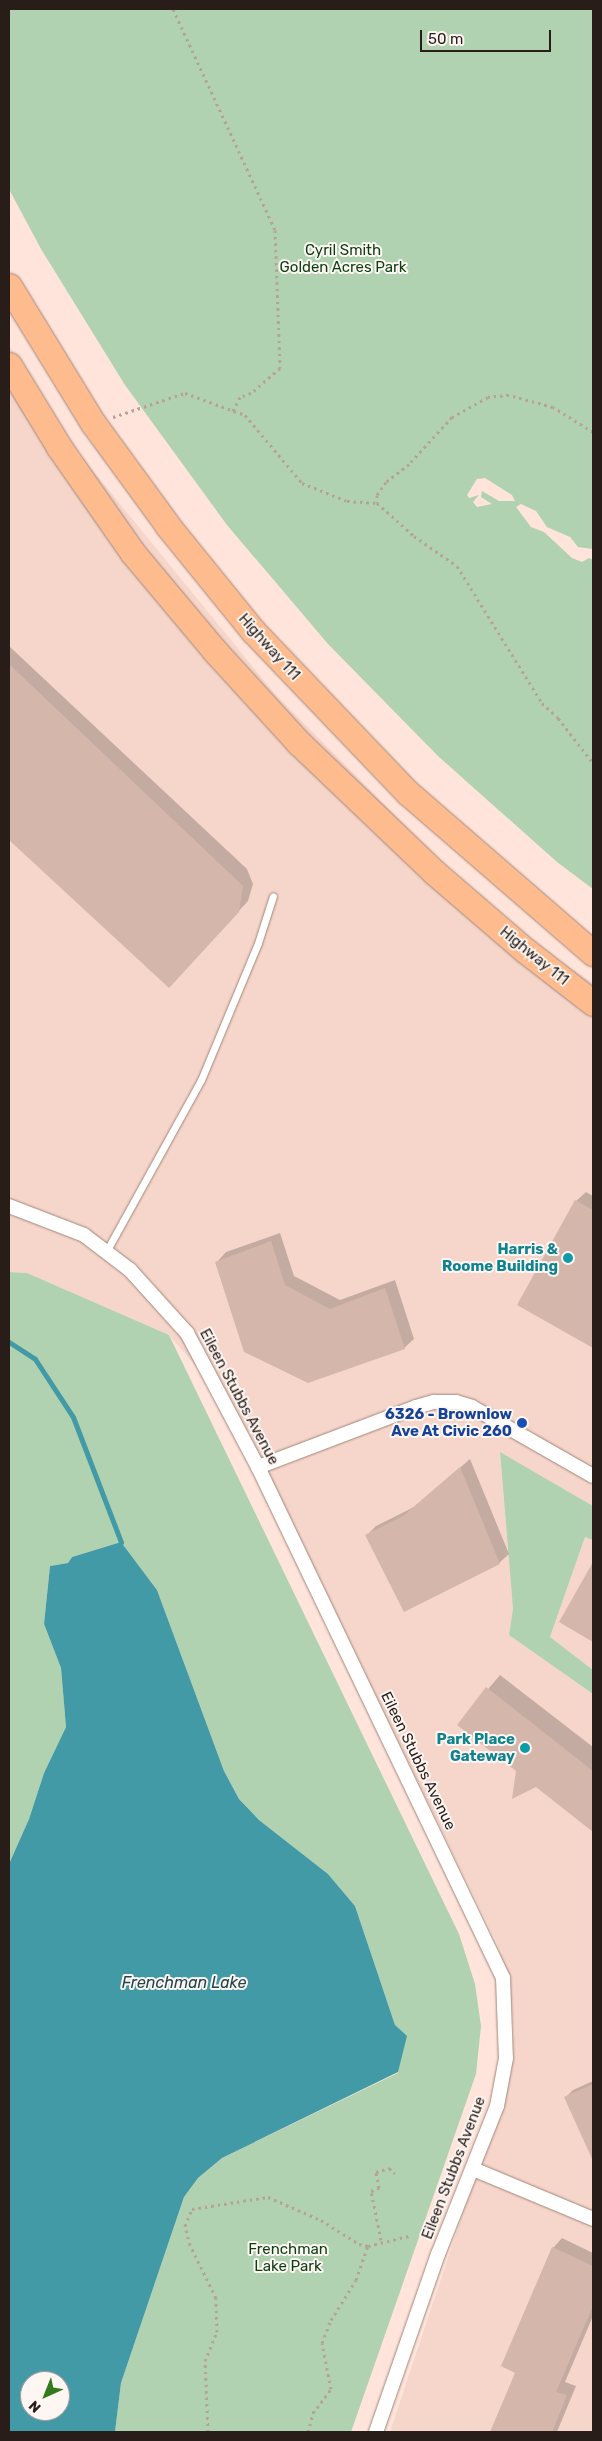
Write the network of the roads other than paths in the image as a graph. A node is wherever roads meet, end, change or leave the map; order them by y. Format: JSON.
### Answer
{"nodes":[{"id":1,"x":9,"y":286,"type":"edge"},
{"id":2,"x":9,"y":365,"type":"edge"},
{"id":3,"x":9,"y":388,"type":"edge"},
{"id":4,"x":59,"y":447,"type":"junction"},
{"id":5,"x":273,"y":896,"type":"dead end"},
{"id":6,"x":593,"y":953,"type":"edge"},
{"id":7,"x":593,"y":1003,"type":"edge"},
{"id":8,"x":9,"y":1206,"type":"edge"},
{"id":9,"x":106,"y":1252,"type":"junction"},
{"id":10,"x":258,"y":1467,"type":"junction"},
{"id":11,"x":593,"y":1476,"type":"edge"},
{"id":12,"x":473,"y":2170,"type":"junction"},
{"id":13,"x":593,"y":2219,"type":"edge"},
{"id":14,"x":376,"y":2432,"type":"edge"}],
"edges":[{"from":1,"to":6,"type":"highway","name":"Highway 111"},
{"from":2,"to":4,"type":"highway","name":"Highway 111"},
{"from":3,"to":4,"type":"highway"},
{"from":4,"to":7,"type":"highway","name":"Highway 111"},
{"from":5,"to":9,"type":"lane"},
{"from":8,"to":9,"type":"street","name":"Eileen Stubbs Avenue"},
{"from":9,"to":10,"type":"street","name":"Eileen Stubbs Avenue"},
{"from":10,"to":11,"type":"street"},
{"from":10,"to":12,"type":"street","name":"Eileen Stubbs Avenue"},
{"from":12,"to":13,"type":"street"},
{"from":12,"to":14,"type":"street","name":"Eileen Stubbs Avenue"}]}
